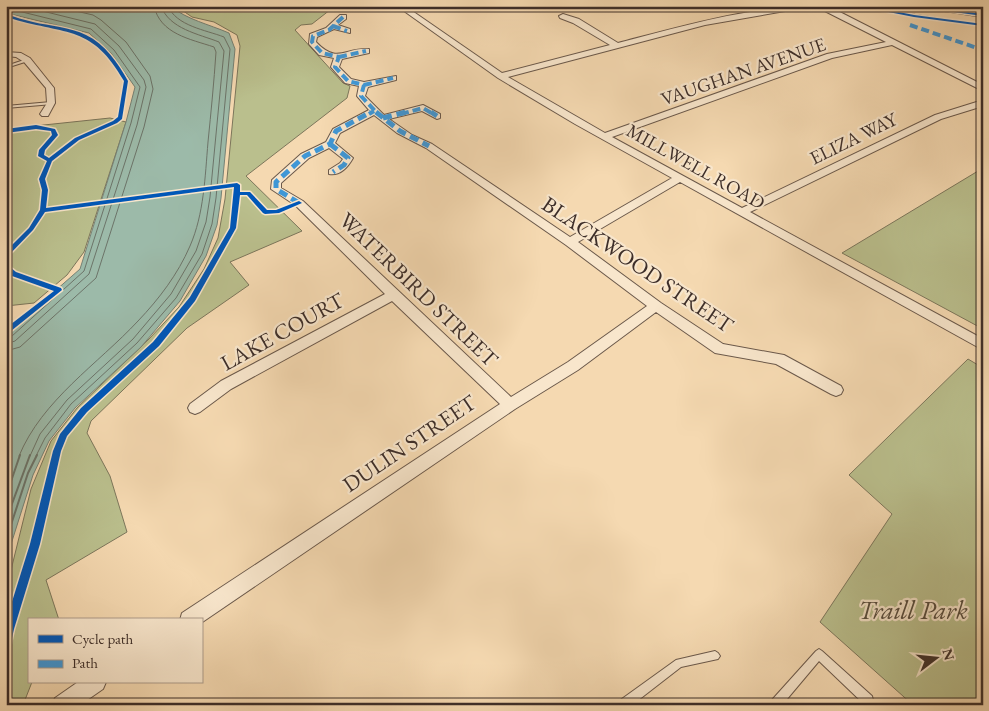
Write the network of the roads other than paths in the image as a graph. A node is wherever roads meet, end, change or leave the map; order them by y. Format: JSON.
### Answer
{"nodes":[{"id":1,"x":400,"y":6,"type":"edge"},
{"id":2,"x":811,"y":6,"type":"edge"},
{"id":3,"x":882,"y":6,"type":"edge"},
{"id":4,"x":912,"y":6,"type":"edge"},
{"id":5,"x":822,"y":7,"type":"edge"},
{"id":6,"x":983,"y":15,"type":"edge"},
{"id":7,"x":563,"y":16,"type":"dead end"},
{"id":8,"x":343,"y":18,"type":"dead end"},
{"id":9,"x":983,"y":21,"type":"edge"},
{"id":10,"x":333,"y":26,"type":"junction"},
{"id":11,"x":347,"y":31,"type":"dead end"},
{"id":12,"x":892,"y":43,"type":"junction"},
{"id":13,"x":615,"y":45,"type":"junction"},
{"id":14,"x":366,"y":51,"type":"dead end"},
{"id":15,"x":6,"y":54,"type":"edge"},
{"id":16,"x":339,"y":57,"type":"junction"},
{"id":17,"x":27,"y":60,"type":"junction"},
{"id":18,"x":6,"y":67,"type":"edge"},
{"id":19,"x":500,"y":76,"type":"junction"},
{"id":20,"x":392,"y":78,"type":"dead end"},
{"id":21,"x":364,"y":85,"type":"junction"},
{"id":22,"x":983,"y":88,"type":"edge"},
{"id":23,"x":51,"y":103,"type":"junction"},
{"id":24,"x":983,"y":104,"type":"edge"},
{"id":25,"x":6,"y":107,"type":"edge"},
{"id":26,"x":374,"y":111,"type":"junction"},
{"id":27,"x":46,"y":114,"type":"dead end"},
{"id":28,"x":437,"y":116,"type":"dead end"},
{"id":29,"x":383,"y":118,"type":"junction"},
{"id":30,"x":606,"y":136,"type":"junction"},
{"id":31,"x":330,"y":144,"type":"junction"},
{"id":32,"x":333,"y":172,"type":"dead end"},
{"id":33,"x":680,"y":178,"type":"junction"},
{"id":34,"x":742,"y":212,"type":"junction"},
{"id":35,"x":570,"y":242,"type":"junction"},
{"id":36,"x":393,"y":295,"type":"junction"},
{"id":37,"x":656,"y":306,"type":"junction"},
{"id":38,"x":983,"y":345,"type":"edge"},
{"id":39,"x":836,"y":390,"type":"dead end"},
{"id":40,"x":510,"y":405,"type":"junction"},
{"id":41,"x":194,"y":408,"type":"dead end"},
{"id":42,"x":192,"y":618,"type":"edge"},
{"id":43,"x":715,"y":656,"type":"dead end"},
{"id":44,"x":93,"y":684,"type":"edge"},
{"id":45,"x":868,"y":700,"type":"dead end"},
{"id":46,"x":62,"y":705,"type":"edge"},
{"id":47,"x":623,"y":705,"type":"edge"},
{"id":48,"x":775,"y":705,"type":"edge"}],
"edges":[{"from":1,"to":19,"type":"street","name":"MILLWELL ROAD"},
{"from":2,"to":13,"type":"street"},
{"from":3,"to":9,"type":"main road"},
{"from":4,"to":6,"type":"main road"},
{"from":5,"to":12,"type":"street"},
{"from":7,"to":13,"type":"street"},
{"from":8,"to":10,"type":"street"},
{"from":10,"to":11,"type":"street"},
{"from":10,"to":16,"type":"street"},
{"from":12,"to":22,"type":"street"},
{"from":12,"to":30,"type":"street","name":"VAUGHAN AVENUE"},
{"from":13,"to":19,"type":"street"},
{"from":14,"to":16,"type":"street"},
{"from":15,"to":17,"type":"street"},
{"from":16,"to":21,"type":"street"},
{"from":17,"to":18,"type":"lane"},
{"from":17,"to":23,"type":"street"},
{"from":19,"to":30,"type":"street","name":"MILLWELL ROAD"},
{"from":20,"to":21,"type":"street"},
{"from":21,"to":26,"type":"street"},
{"from":23,"to":25,"type":"lane"},
{"from":23,"to":27,"type":"street"},
{"from":24,"to":34,"type":"street","name":"ELIZA WAY"},
{"from":26,"to":29,"type":"street","name":"BLACKWOOD STREET"},
{"from":26,"to":31,"type":"street"},
{"from":28,"to":29,"type":"street"},
{"from":29,"to":35,"type":"street","name":"BLACKWOOD STREET"},
{"from":30,"to":33,"type":"street","name":"MILLWELL ROAD"},
{"from":31,"to":32,"type":"street"},
{"from":31,"to":36,"type":"street","name":"WATERBIRD STREET"},
{"from":33,"to":34,"type":"street","name":"MILLWELL ROAD"},
{"from":33,"to":35,"type":"street"},
{"from":34,"to":38,"type":"street","name":"MILLWELL ROAD"},
{"from":35,"to":37,"type":"street","name":"BLACKWOOD STREET"},
{"from":36,"to":40,"type":"street","name":"WATERBIRD STREET"},
{"from":36,"to":41,"type":"street","name":"LAKE COURT"},
{"from":37,"to":39,"type":"street","name":"BLACKWOOD STREET"},
{"from":37,"to":40,"type":"street","name":"DULIN STREET"},
{"from":40,"to":42,"type":"street","name":"DULIN STREET"},
{"from":43,"to":47,"type":"lane"},
{"from":44,"to":46,"type":"street"},
{"from":45,"to":48,"type":"lane"}]}
